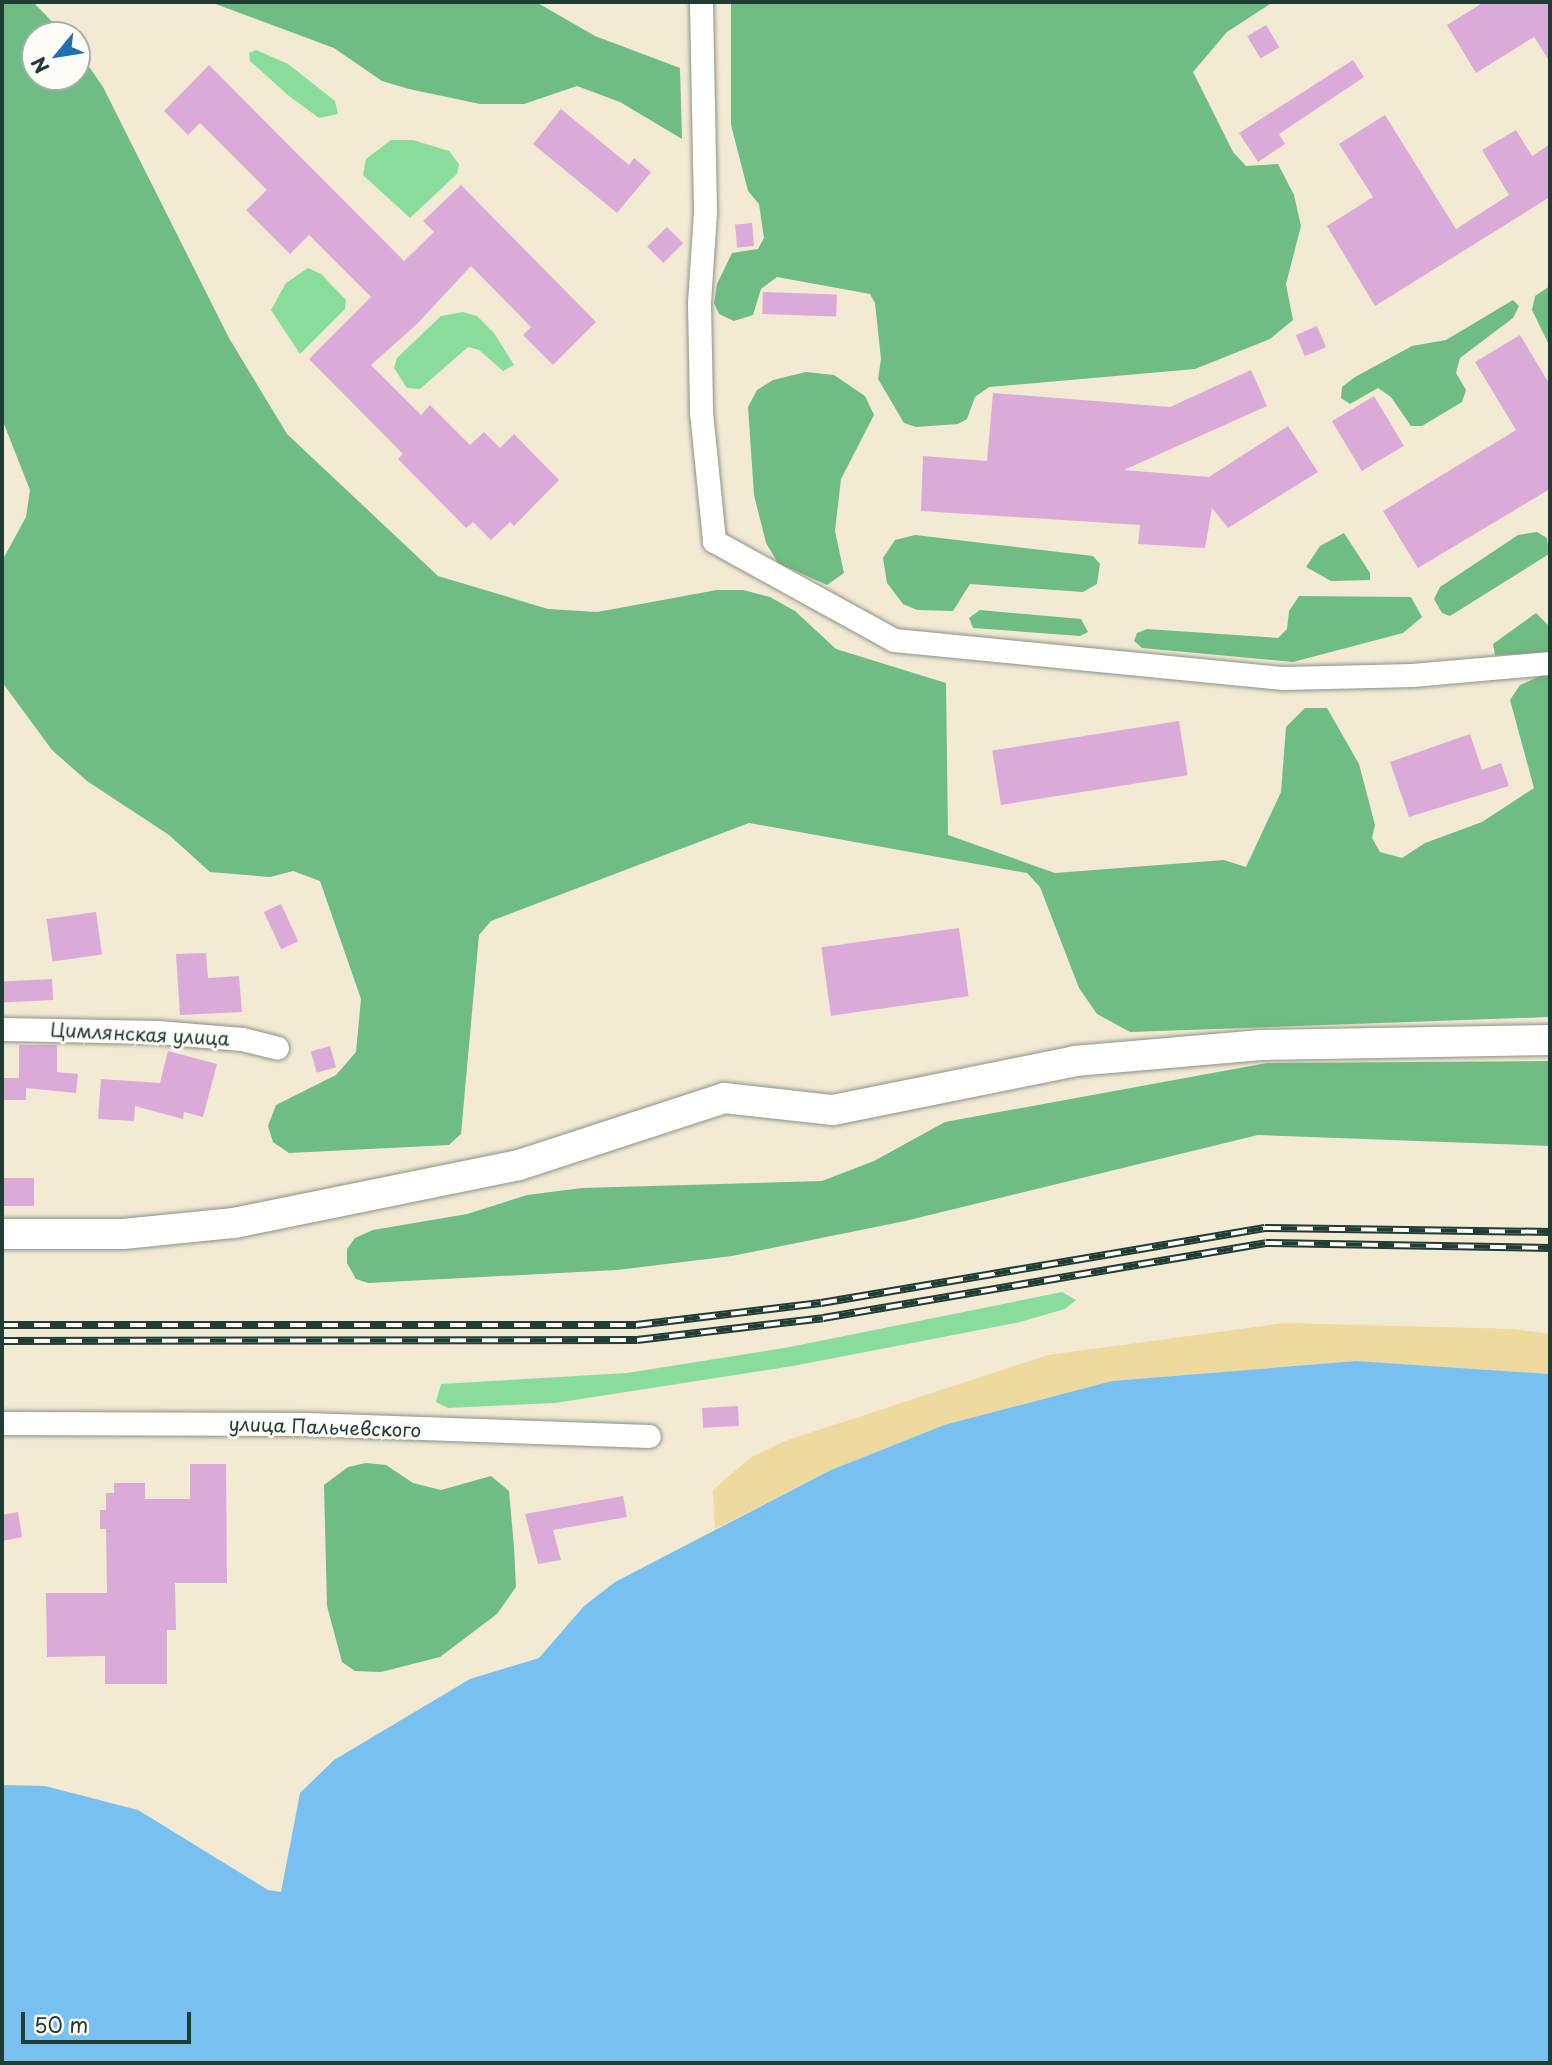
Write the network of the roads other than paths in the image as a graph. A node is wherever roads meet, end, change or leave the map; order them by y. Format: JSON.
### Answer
{"nodes":[{"id":1,"x":701,"y":2,"type":"edge"},
{"id":2,"x":1550,"y":663,"type":"edge"},
{"id":3,"x":2,"y":1029,"type":"edge"},
{"id":4,"x":1550,"y":1040,"type":"edge"},
{"id":5,"x":277,"y":1048,"type":"dead end"},
{"id":6,"x":2,"y":1234,"type":"edge"},
{"id":7,"x":2,"y":1423,"type":"edge"},
{"id":8,"x":649,"y":1436,"type":"dead end"}],
"edges":[{"from":1,"to":2,"type":"street"},
{"from":3,"to":5,"type":"street","name":"Цимлянская улица"},
{"from":4,"to":6,"type":"main road"},
{"from":7,"to":8,"type":"street","name":"улица Пальчевского"}]}
